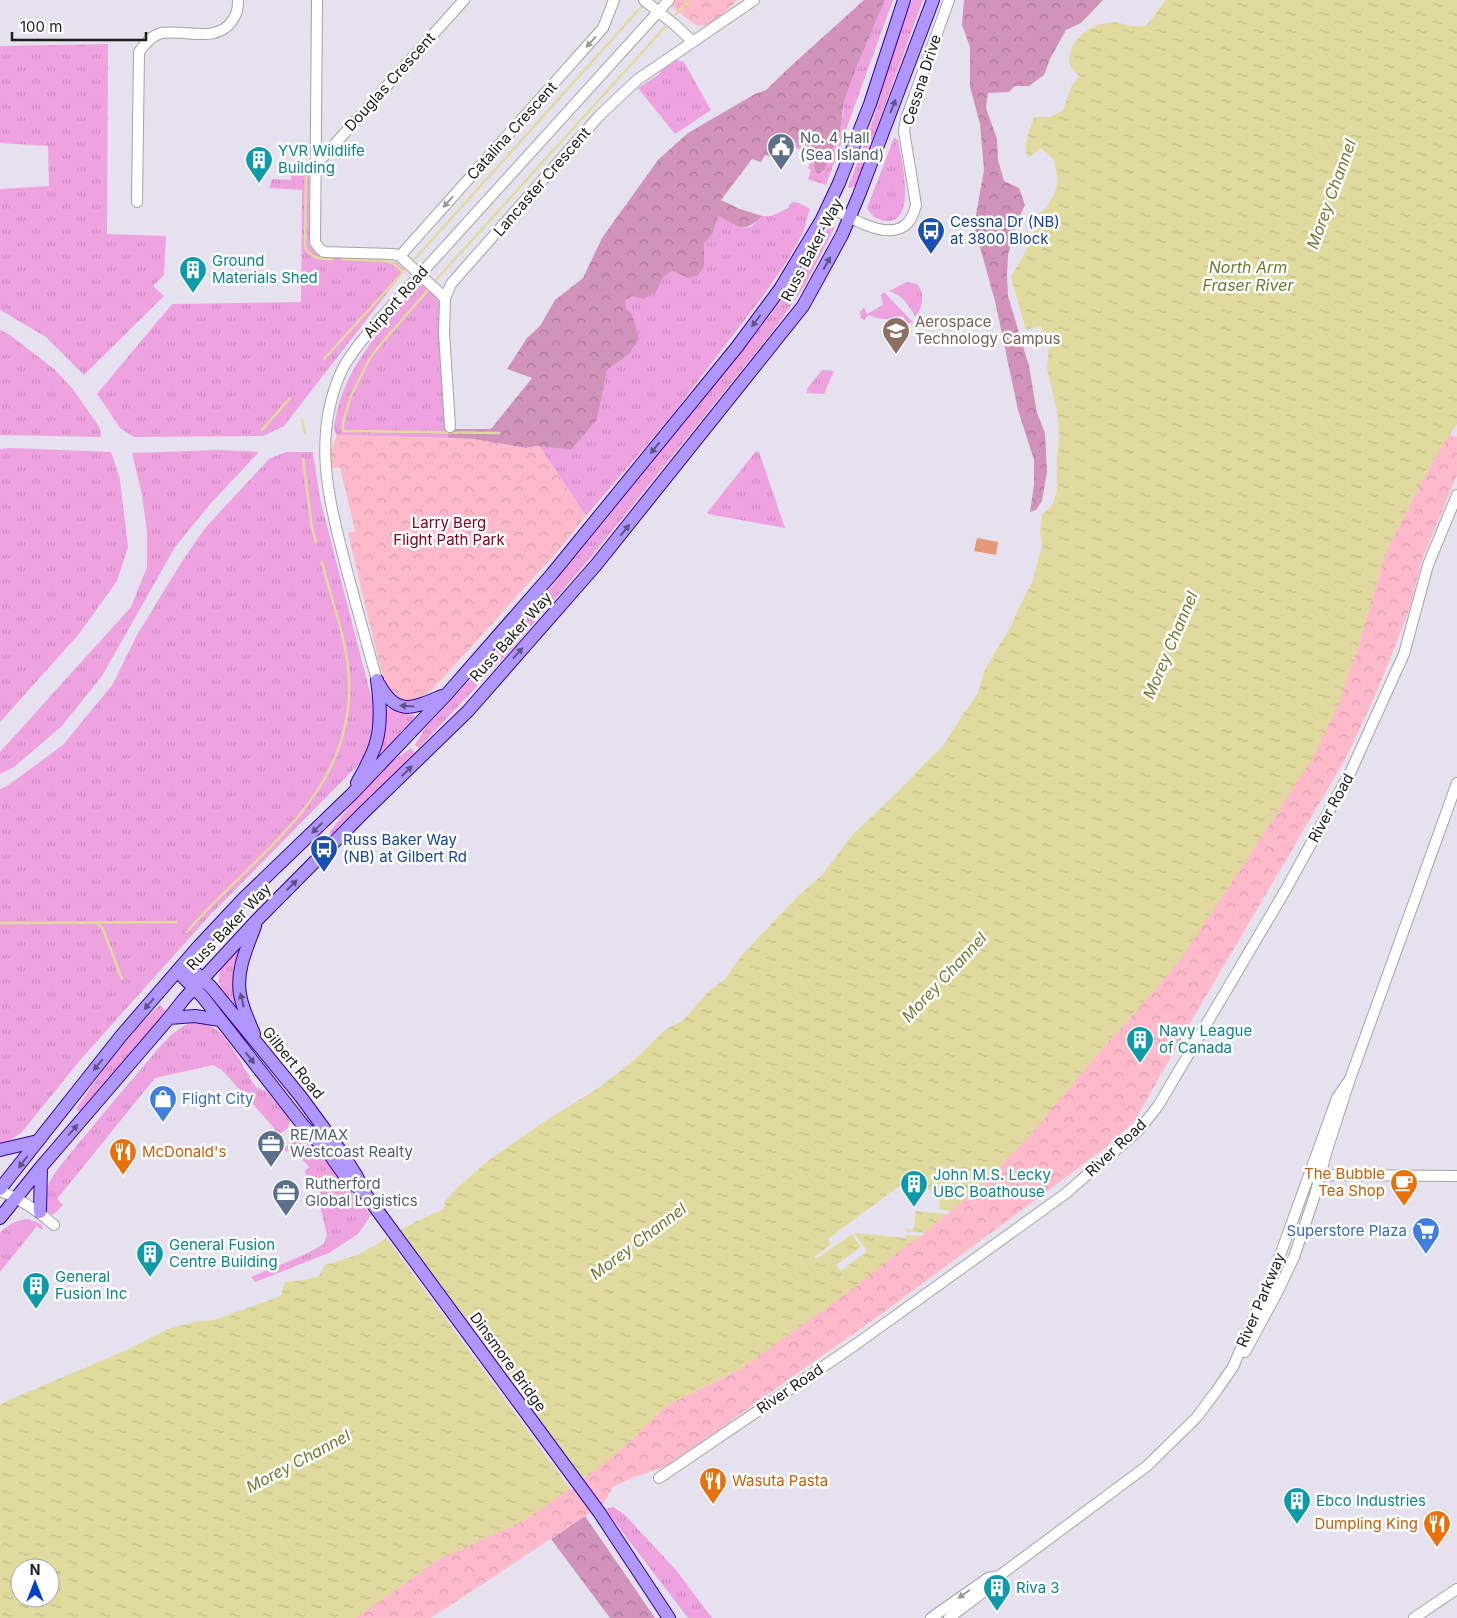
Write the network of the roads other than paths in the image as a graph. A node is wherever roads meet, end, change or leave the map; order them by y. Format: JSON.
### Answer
{"nodes":[{"id":1,"x":316,"y":0,"type":"edge"},
{"id":2,"x":464,"y":0,"type":"edge"},
{"id":3,"x":614,"y":0,"type":"edge"},
{"id":4,"x":644,"y":0,"type":"edge"},
{"id":5,"x":668,"y":0,"type":"edge"},
{"id":6,"x":754,"y":0,"type":"edge"},
{"id":7,"x":904,"y":0,"type":"edge"},
{"id":8,"x":933,"y":0,"type":"edge"},
{"id":9,"x":949,"y":0,"type":"edge"},
{"id":10,"x":238,"y":5,"type":"edge"},
{"id":11,"x":658,"y":11,"type":"junction"},
{"id":12,"x":693,"y":42,"type":"junction"},
{"id":13,"x":316,"y":165,"type":"junction"},
{"id":14,"x":137,"y":202,"type":"dead end"},
{"id":15,"x":828,"y":206,"type":"junction"},
{"id":16,"x":850,"y":217,"type":"junction"},
{"id":17,"x":400,"y":256,"type":"junction"},
{"id":18,"x":420,"y":274,"type":"junction"},
{"id":19,"x":445,"y":298,"type":"junction"},
{"id":20,"x":450,"y":427,"type":"dead end"},
{"id":21,"x":1457,"y":495,"type":"edge"},
{"id":22,"x":377,"y":680,"type":"junction"},
{"id":23,"x":448,"y":694,"type":"junction"},
{"id":24,"x":1457,"y":783,"type":"edge"},
{"id":25,"x":352,"y":794,"type":"junction"},
{"id":26,"x":257,"y":920,"type":"junction"},
{"id":27,"x":181,"y":967,"type":"junction"},
{"id":28,"x":198,"y":983,"type":"junction"},
{"id":29,"x":169,"y":1018,"type":"junction"},
{"id":30,"x":220,"y":1020,"type":"junction"},
{"id":31,"x":258,"y":1046,"type":"junction"},
{"id":32,"x":1350,"y":1079,"type":"junction"},
{"id":33,"x":38,"y":1141,"type":"junction"},
{"id":34,"x":0,"y":1150,"type":"edge"},
{"id":35,"x":41,"y":1167,"type":"junction"},
{"id":36,"x":1321,"y":1176,"type":"junction"},
{"id":37,"x":1457,"y":1176,"type":"edge"},
{"id":38,"x":2,"y":1184,"type":"edge"},
{"id":39,"x":17,"y":1197,"type":"junction"},
{"id":40,"x":367,"y":1197,"type":"junction"},
{"id":41,"x":40,"y":1212,"type":"junction"},
{"id":42,"x":0,"y":1218,"type":"edge"},
{"id":43,"x":54,"y":1225,"type":"dead end"},
{"id":44,"x":1254,"y":1318,"type":"junction"},
{"id":45,"x":1233,"y":1367,"type":"junction"},
{"id":46,"x":660,"y":1478,"type":"dead end"},
{"id":47,"x":620,"y":1543,"type":"junction"},
{"id":48,"x":999,"y":1576,"type":"junction"},
{"id":49,"x":1457,"y":1589,"type":"edge"},
{"id":50,"x":669,"y":1618,"type":"edge"},
{"id":51,"x":678,"y":1618,"type":"edge"},
{"id":52,"x":931,"y":1618,"type":"edge"},
{"id":53,"x":949,"y":1618,"type":"edge"},
{"id":54,"x":1414,"y":1618,"type":"edge"}],
"edges":[{"from":1,"to":13,"type":"street"},
{"from":2,"to":13,"type":"street","name":"Douglas Crescent"},
{"from":3,"to":17,"type":"street","name":"Catalina Crescent","one_way":true},
{"from":4,"to":11,"type":"street"},
{"from":5,"to":11,"type":"street","name":"Airport Road"},
{"from":6,"to":12,"type":"street","name":"Lancaster Crescent"},
{"from":7,"to":15,"type":"main road","name":"Russ Baker Way"},
{"from":16,"to":8,"type":"main road","name":"Russ Baker Way","one_way":true},
{"from":9,"to":16,"type":"street","name":"Cessna Drive"},
{"from":10,"to":14,"type":"street"},
{"from":11,"to":12,"type":"street"},
{"from":11,"to":18,"type":"street","name":"Airport Road"},
{"from":12,"to":19,"type":"street","name":"Lancaster Crescent"},
{"from":13,"to":17,"type":"street"},
{"from":15,"to":16,"type":"street","name":"Cessna Drive"},
{"from":15,"to":23,"type":"main road","name":"Russ Baker Way","one_way":true},
{"from":26,"to":16,"type":"main road","name":"Russ Baker Way","one_way":true},
{"from":17,"to":18,"type":"street"},
{"from":18,"to":19,"type":"street"},
{"from":18,"to":22,"type":"street","name":"Airport Road"},
{"from":19,"to":20,"type":"street","name":"Lancaster Crescent"},
{"from":21,"to":46,"type":"street","name":"River Road"},
{"from":23,"to":22,"type":"main road","one_way":true},
{"from":22,"to":25,"type":"main road"},
{"from":23,"to":25,"type":"main road","name":"Russ Baker Way"},
{"from":24,"to":32,"type":"street"},
{"from":25,"to":27,"type":"main road","name":"Russ Baker Way","one_way":true},
{"from":26,"to":28,"type":"main road","name":"Russ Baker Way"},
{"from":31,"to":26,"type":"main road","one_way":true},
{"from":27,"to":28,"type":"main road","name":"Gilbert Road"},
{"from":27,"to":33,"type":"main road","name":"Russ Baker Way","one_way":true},
{"from":28,"to":29,"type":"main road","name":"Russ Baker Way"},
{"from":28,"to":30,"type":"main road","name":"Gilbert Road"},
{"from":28,"to":31,"type":"main road","name":"Gilbert Road"},
{"from":29,"to":30,"type":"main road"},
{"from":35,"to":29,"type":"main road","name":"Russ Baker Way","one_way":true},
{"from":30,"to":40,"type":"main road","name":"Gilbert Road","one_way":true},
{"from":31,"to":40,"type":"main road","name":"Gilbert Road"},
{"from":32,"to":36,"type":"street","name":"River Parkway"},
{"from":32,"to":44,"type":"street","name":"River Parkway"},
{"from":33,"to":34,"type":"main road"},
{"from":33,"to":38,"type":"main road","name":"Russ Baker Way","one_way":true},
{"from":35,"to":39,"type":"main road","name":"Russ Baker Way"},
{"from":35,"to":41,"type":"main road"},
{"from":36,"to":37,"type":"street"},
{"from":36,"to":44,"type":"street"},
{"from":36,"to":45,"type":"street","name":"River Parkway"},
{"from":38,"to":39,"type":"street"},
{"from":39,"to":41,"type":"street"},
{"from":39,"to":42,"type":"main road","name":"Russ Baker Way"},
{"from":40,"to":47,"type":"main road","name":"Dinsmore Bridge"},
{"from":41,"to":43,"type":"street"},
{"from":44,"to":45,"type":"street","name":"River Parkway"},
{"from":45,"to":48,"type":"street"},
{"from":47,"to":50,"type":"main road"},
{"from":47,"to":51,"type":"main road"},
{"from":48,"to":52,"type":"street","one_way":true},
{"from":48,"to":53,"type":"street"},
{"from":49,"to":54,"type":"street"}]}
